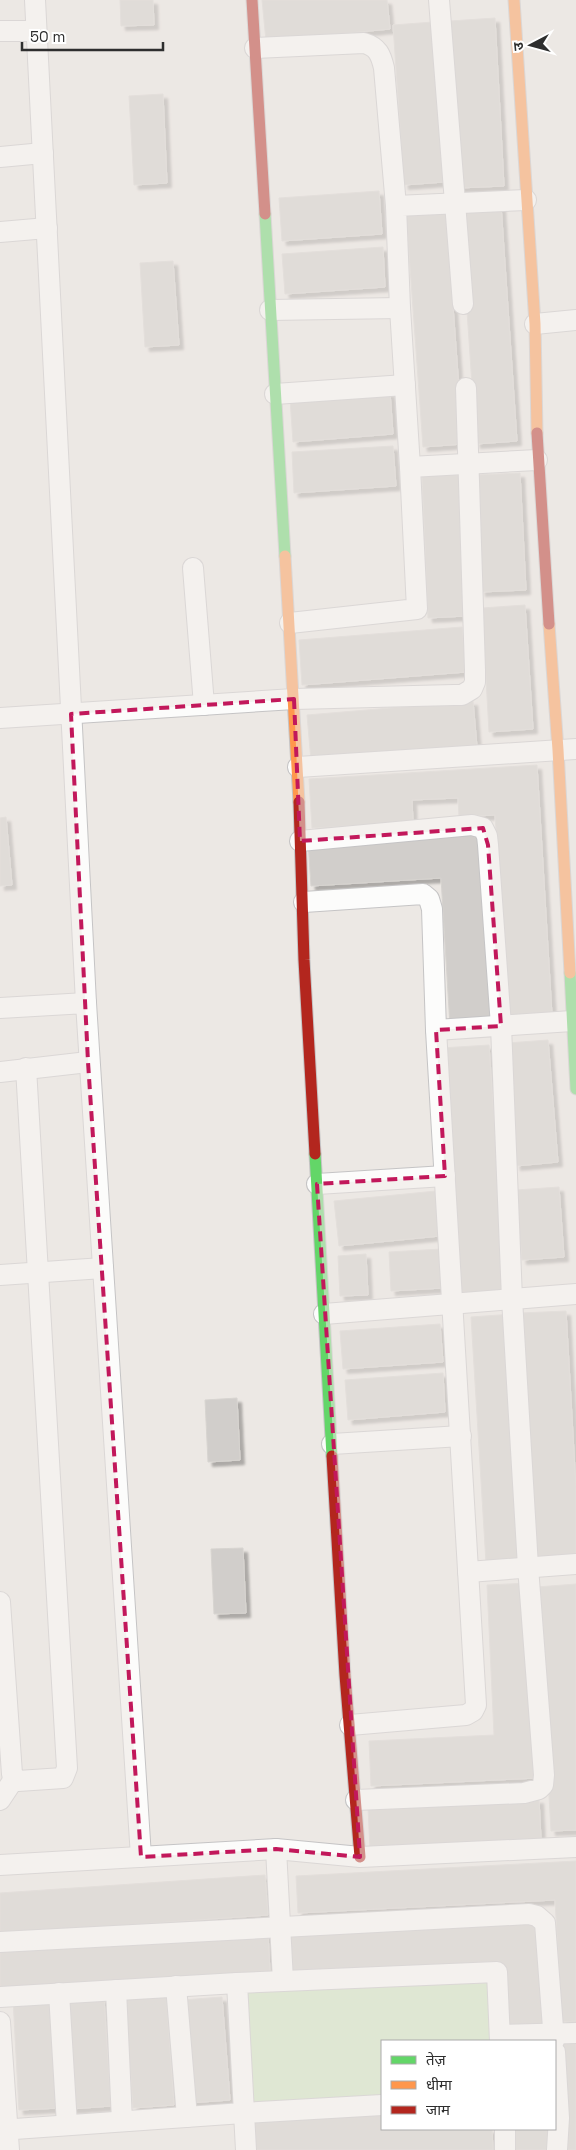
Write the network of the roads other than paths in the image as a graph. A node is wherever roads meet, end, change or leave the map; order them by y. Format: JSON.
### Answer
{"nodes":[{"id":1,"x":35,"y":0,"type":"edge"},
{"id":2,"x":252,"y":0,"type":"edge"},
{"id":3,"x":439,"y":0,"type":"edge"},
{"id":4,"x":514,"y":0,"type":"edge"},
{"id":5,"x":0,"y":31,"type":"edge"},
{"id":6,"x":36,"y":31,"type":"junction"},
{"id":7,"x":255,"y":48,"type":"junction"},
{"id":8,"x":43,"y":153,"type":"junction"},
{"id":9,"x":0,"y":157,"type":"edge"},
{"id":10,"x":526,"y":200,"type":"junction"},
{"id":11,"x":456,"y":204,"type":"junction"},
{"id":12,"x":396,"y":206,"type":"junction"},
{"id":13,"x":46,"y":228,"type":"junction"},
{"id":14,"x":0,"y":232,"type":"edge"},
{"id":15,"x":463,"y":304,"type":"dead end"},
{"id":16,"x":400,"y":308,"type":"junction"},
{"id":17,"x":270,"y":310,"type":"junction"},
{"id":18,"x":576,"y":320,"type":"edge"},
{"id":19,"x":534,"y":324,"type":"junction"},
{"id":20,"x":404,"y":385,"type":"junction"},
{"id":21,"x":466,"y":388,"type":"dead end"},
{"id":22,"x":275,"y":394,"type":"junction"},
{"id":23,"x":537,"y":460,"type":"junction"},
{"id":24,"x":468,"y":463,"type":"junction"},
{"id":25,"x":410,"y":467,"type":"junction"},
{"id":26,"x":193,"y":568,"type":"dead end"},
{"id":27,"x":290,"y":624,"type":"junction"},
{"id":28,"x":294,"y":699,"type":"junction"},
{"id":29,"x":204,"y":705,"type":"junction"},
{"id":30,"x":71,"y":714,"type":"junction"},
{"id":31,"x":0,"y":718,"type":"edge"},
{"id":32,"x":567,"y":749,"type":"edge"},
{"id":33,"x":298,"y":767,"type":"junction"},
{"id":34,"x":300,"y":841,"type":"junction"},
{"id":35,"x":304,"y":902,"type":"junction"},
{"id":36,"x":86,"y":1003,"type":"junction"},
{"id":37,"x":0,"y":1008,"type":"edge"},
{"id":38,"x":572,"y":1021,"type":"junction"},
{"id":39,"x":501,"y":1026,"type":"junction"},
{"id":40,"x":436,"y":1030,"type":"junction"},
{"id":41,"x":88,"y":1062,"type":"junction"},
{"id":42,"x":26,"y":1068,"type":"junction"},
{"id":43,"x":0,"y":1072,"type":"edge"},
{"id":44,"x":576,"y":1089,"type":"edge"},
{"id":45,"x":446,"y":1176,"type":"junction"},
{"id":46,"x":317,"y":1184,"type":"junction"},
{"id":47,"x":103,"y":1268,"type":"junction"},
{"id":48,"x":39,"y":1273,"type":"junction"},
{"id":49,"x":0,"y":1275,"type":"edge"},
{"id":50,"x":576,"y":1294,"type":"edge"},
{"id":51,"x":512,"y":1299,"type":"junction"},
{"id":52,"x":454,"y":1303,"type":"junction"},
{"id":53,"x":324,"y":1314,"type":"junction"},
{"id":54,"x":461,"y":1436,"type":"junction"},
{"id":55,"x":332,"y":1444,"type":"junction"},
{"id":56,"x":576,"y":1564,"type":"edge"},
{"id":57,"x":528,"y":1567,"type":"junction"},
{"id":58,"x":468,"y":1572,"type":"junction"},
{"id":59,"x":0,"y":1602,"type":"edge"},
{"id":60,"x":350,"y":1724,"type":"junction"},
{"id":61,"x":14,"y":1779,"type":"junction"},
{"id":62,"x":0,"y":1800,"type":"edge"},
{"id":63,"x":356,"y":1800,"type":"junction"},
{"id":64,"x":576,"y":1847,"type":"edge"},
{"id":65,"x":276,"y":1849,"type":"junction"},
{"id":66,"x":141,"y":1856,"type":"junction"},
{"id":67,"x":360,"y":1857,"type":"junction"},
{"id":68,"x":0,"y":1865,"type":"edge"},
{"id":69,"x":280,"y":1928,"type":"junction"},
{"id":70,"x":0,"y":1942,"type":"edge"},
{"id":71,"x":283,"y":1981,"type":"junction"},
{"id":72,"x":238,"y":1982,"type":"junction"},
{"id":73,"x":176,"y":1986,"type":"junction"},
{"id":74,"x":116,"y":1990,"type":"junction"},
{"id":75,"x":59,"y":1993,"type":"junction"},
{"id":76,"x":0,"y":1997,"type":"edge"},
{"id":77,"x":0,"y":2022,"type":"edge"},
{"id":78,"x":576,"y":2033,"type":"edge"},
{"id":79,"x":500,"y":2038,"type":"edge"},
{"id":80,"x":527,"y":2040,"type":"edge"},
{"id":81,"x":554,"y":2040,"type":"edge"},
{"id":82,"x":556,"y":2041,"type":"edge"},
{"id":83,"x":556,"y":2072,"type":"edge"},
{"id":84,"x":381,"y":2105,"type":"edge"},
{"id":85,"x":243,"y":2113,"type":"junction"},
{"id":86,"x":187,"y":2117,"type":"junction"},
{"id":87,"x":122,"y":2122,"type":"junction"},
{"id":88,"x":67,"y":2125,"type":"junction"},
{"id":89,"x":4,"y":2130,"type":"edge"},
{"id":90,"x":505,"y":2130,"type":"edge"},
{"id":91,"x":9,"y":2150,"type":"edge"},
{"id":92,"x":246,"y":2150,"type":"edge"},
{"id":93,"x":506,"y":2150,"type":"edge"},
{"id":94,"x":557,"y":2150,"type":"edge"}],
"edges":[{"from":1,"to":6,"type":"street"},
{"from":2,"to":7,"type":"street"},
{"from":3,"to":11,"type":"street"},
{"from":4,"to":10,"type":"street"},
{"from":5,"to":6,"type":"street"},
{"from":6,"to":8,"type":"street"},
{"from":7,"to":12,"type":"street"},
{"from":7,"to":17,"type":"street"},
{"from":8,"to":9,"type":"street"},
{"from":8,"to":13,"type":"street"},
{"from":10,"to":11,"type":"street"},
{"from":10,"to":19,"type":"street"},
{"from":11,"to":12,"type":"street"},
{"from":11,"to":15,"type":"street"},
{"from":12,"to":16,"type":"street"},
{"from":13,"to":14,"type":"street"},
{"from":13,"to":30,"type":"street"},
{"from":16,"to":17,"type":"street"},
{"from":16,"to":20,"type":"street"},
{"from":17,"to":22,"type":"street"},
{"from":18,"to":19,"type":"street"},
{"from":19,"to":23,"type":"street"},
{"from":20,"to":22,"type":"street"},
{"from":20,"to":25,"type":"street"},
{"from":21,"to":24,"type":"street"},
{"from":22,"to":27,"type":"street"},
{"from":23,"to":24,"type":"street"},
{"from":23,"to":32,"type":"street"},
{"from":24,"to":25,"type":"street"},
{"from":24,"to":28,"type":"street"},
{"from":25,"to":27,"type":"street"},
{"from":26,"to":29,"type":"street"},
{"from":27,"to":28,"type":"street"},
{"from":28,"to":29,"type":"street"},
{"from":28,"to":33,"type":"street"},
{"from":29,"to":30,"type":"street"},
{"from":30,"to":31,"type":"street"},
{"from":30,"to":36,"type":"street"},
{"from":32,"to":33,"type":"street"},
{"from":32,"to":38,"type":"street"},
{"from":33,"to":34,"type":"street"},
{"from":34,"to":35,"type":"street"},
{"from":34,"to":39,"type":"street"},
{"from":35,"to":40,"type":"street"},
{"from":35,"to":46,"type":"street"},
{"from":36,"to":37,"type":"street"},
{"from":36,"to":41,"type":"street"},
{"from":38,"to":39,"type":"street"},
{"from":38,"to":44,"type":"street"},
{"from":39,"to":40,"type":"street"},
{"from":39,"to":51,"type":"street"},
{"from":40,"to":45,"type":"street"},
{"from":41,"to":42,"type":"street"},
{"from":41,"to":47,"type":"street"},
{"from":42,"to":43,"type":"street"},
{"from":42,"to":48,"type":"street"},
{"from":45,"to":46,"type":"street"},
{"from":45,"to":52,"type":"street"},
{"from":46,"to":53,"type":"street"},
{"from":47,"to":48,"type":"street"},
{"from":47,"to":66,"type":"street"},
{"from":48,"to":49,"type":"street"},
{"from":48,"to":61,"type":"street"},
{"from":50,"to":51,"type":"street"},
{"from":51,"to":52,"type":"street"},
{"from":51,"to":57,"type":"street"},
{"from":52,"to":53,"type":"street"},
{"from":52,"to":54,"type":"street"},
{"from":53,"to":55,"type":"street"},
{"from":54,"to":55,"type":"street"},
{"from":54,"to":58,"type":"street"},
{"from":55,"to":60,"type":"street"},
{"from":56,"to":57,"type":"street"},
{"from":57,"to":58,"type":"street"},
{"from":57,"to":63,"type":"street"},
{"from":58,"to":60,"type":"street"},
{"from":59,"to":61,"type":"street"},
{"from":60,"to":63,"type":"street"},
{"from":61,"to":62,"type":"street"},
{"from":63,"to":67,"type":"street"},
{"from":64,"to":67,"type":"street"},
{"from":65,"to":66,"type":"street"},
{"from":65,"to":67,"type":"street"},
{"from":65,"to":69,"type":"street"},
{"from":66,"to":68,"type":"street"},
{"from":69,"to":70,"type":"street"},
{"from":69,"to":71,"type":"street"},
{"from":69,"to":81,"type":"street"},
{"from":71,"to":72,"type":"street"},
{"from":71,"to":79,"type":"street"},
{"from":72,"to":73,"type":"street"},
{"from":72,"to":85,"type":"street"},
{"from":73,"to":74,"type":"street"},
{"from":73,"to":86,"type":"street"},
{"from":74,"to":75,"type":"street"},
{"from":74,"to":87,"type":"street"},
{"from":75,"to":76,"type":"street"},
{"from":75,"to":88,"type":"street"},
{"from":77,"to":89,"type":"street"},
{"from":78,"to":82,"type":"street"},
{"from":79,"to":80,"type":"street"},
{"from":83,"to":94,"type":"street"},
{"from":84,"to":85,"type":"street"},
{"from":85,"to":86,"type":"street"},
{"from":85,"to":92,"type":"street"},
{"from":86,"to":87,"type":"street"},
{"from":87,"to":88,"type":"street"},
{"from":88,"to":89,"type":"street"},
{"from":89,"to":91,"type":"street"},
{"from":90,"to":93,"type":"street"}]}
